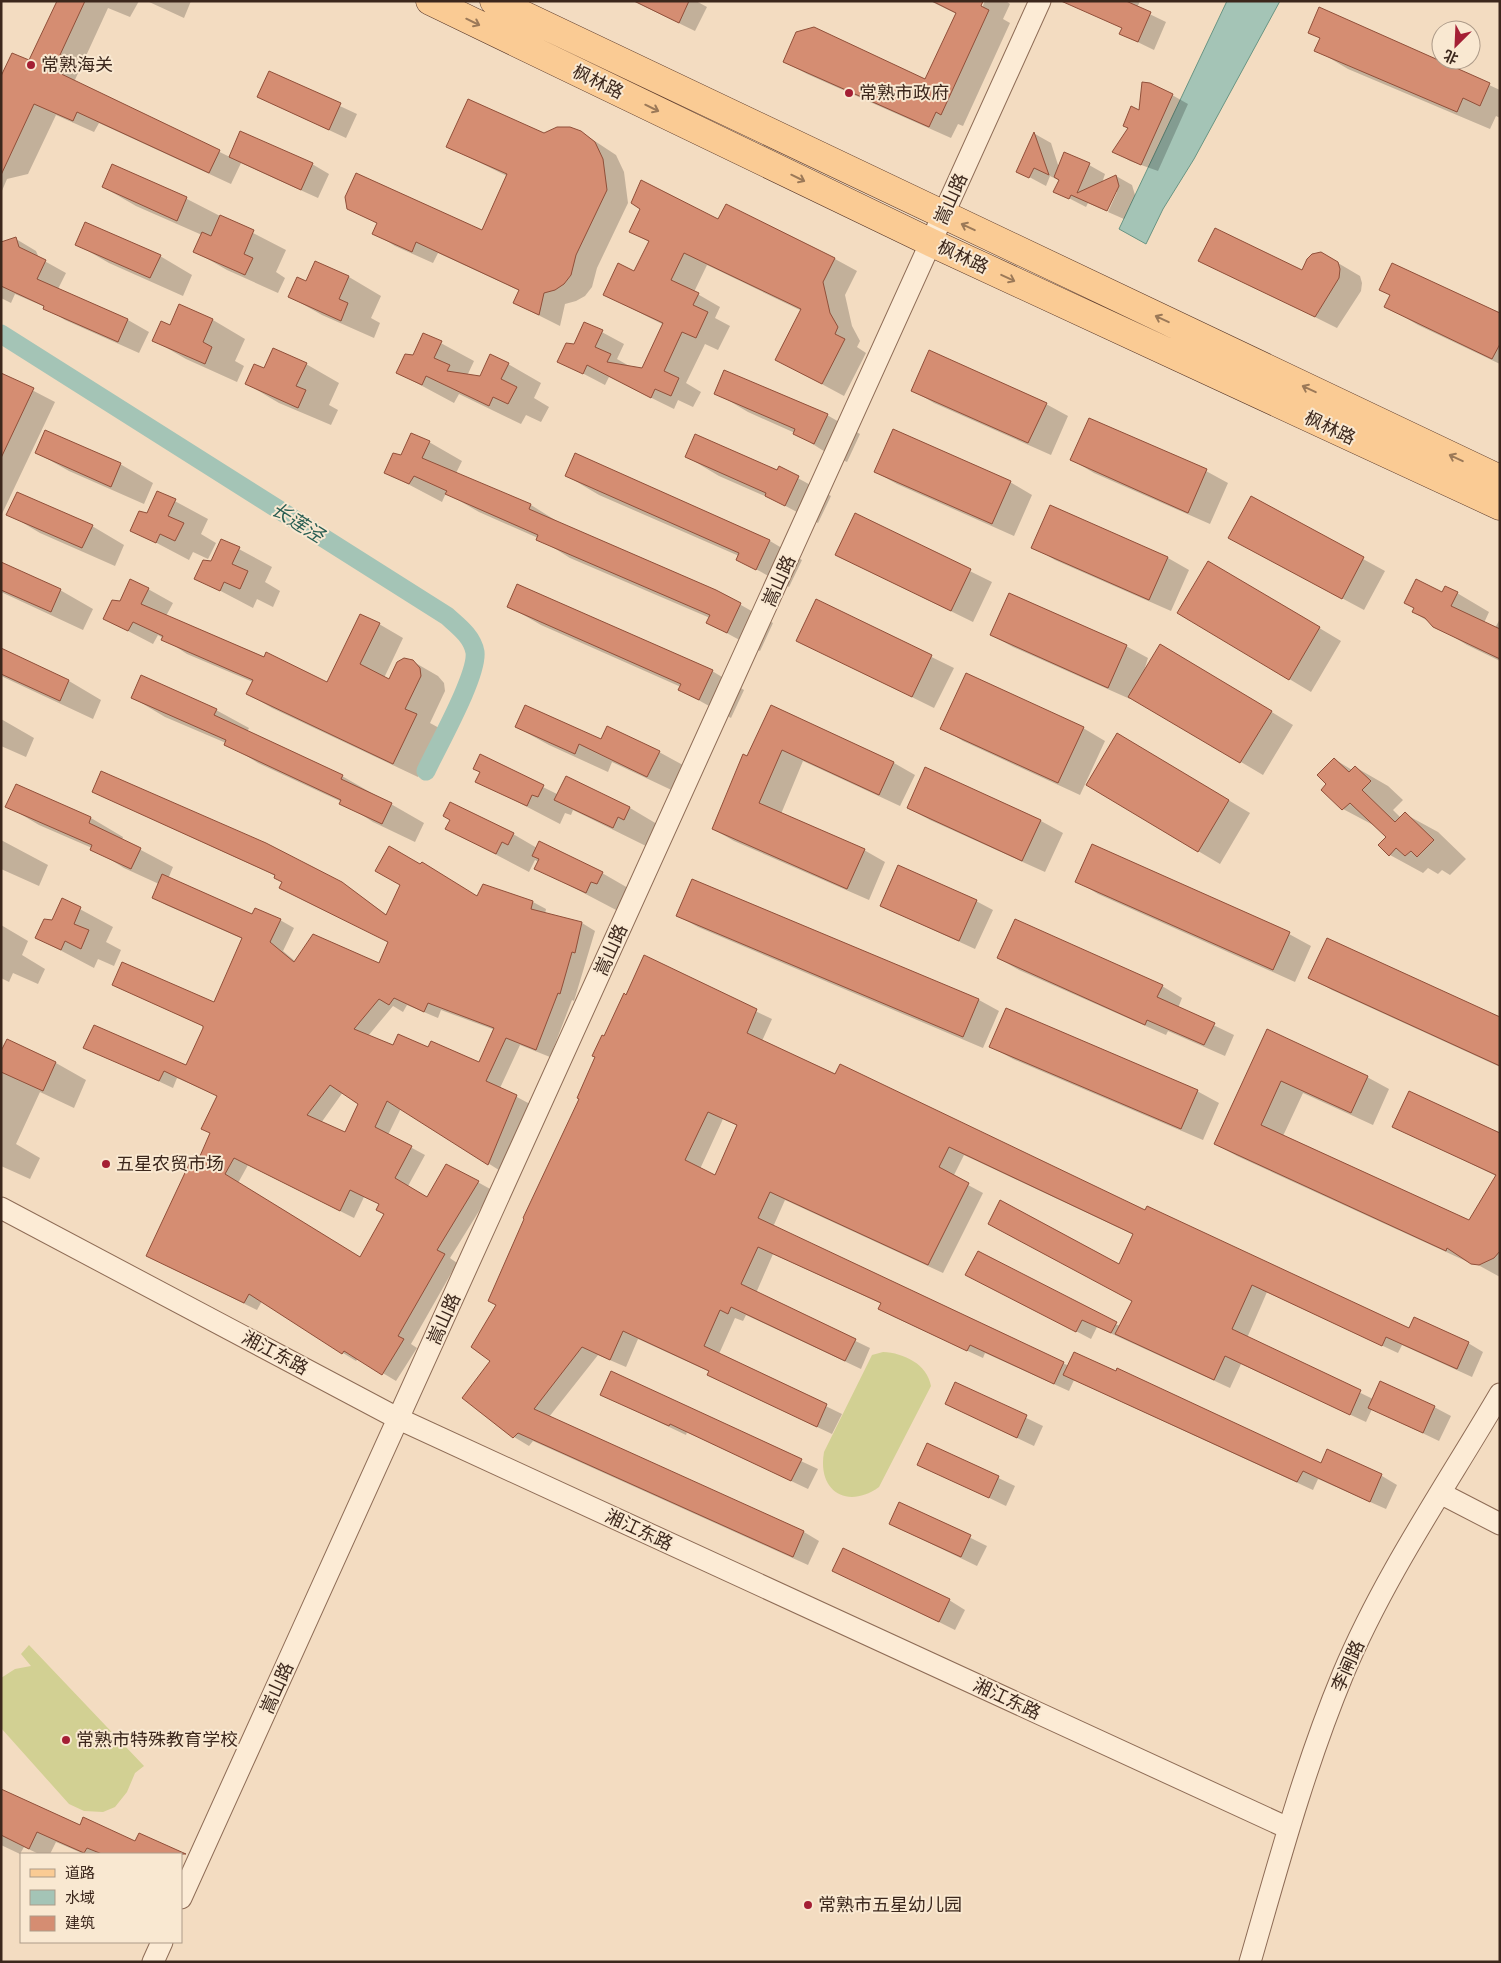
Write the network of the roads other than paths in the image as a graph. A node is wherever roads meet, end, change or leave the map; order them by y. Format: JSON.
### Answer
{"nodes":[{"id":1,"x":430,"y":1,"type":"edge"},
{"id":2,"x":494,"y":1,"type":"edge"},
{"id":3,"x":1040,"y":1,"type":"edge"},
{"id":4,"x":944,"y":215,"type":"junction"},
{"id":5,"x":932,"y":243,"type":"junction"},
{"id":6,"x":1500,"y":479,"type":"edge"},
{"id":7,"x":1500,"y":506,"type":"edge"},
{"id":8,"x":1,"y":1208,"type":"edge"},
{"id":9,"x":1500,"y":1394,"type":"edge"},
{"id":10,"x":398,"y":1419,"type":"junction"},
{"id":11,"x":1440,"y":1493,"type":"junction"},
{"id":12,"x":1500,"y":1524,"type":"edge"},
{"id":13,"x":1288,"y":1828,"type":"junction"},
{"id":14,"x":182,"y":1896,"type":"edge"},
{"id":15,"x":162,"y":1943,"type":"edge"},
{"id":16,"x":153,"y":1962,"type":"edge"},
{"id":17,"x":1250,"y":1962,"type":"edge"}],
"edges":[{"from":1,"to":5,"type":"main road","name":"枫林路","one_way":true},
{"from":2,"to":4,"type":"main road","name":"枫林路"},
{"from":3,"to":4,"type":"street","name":"嵩山路"},
{"from":4,"to":5,"type":"street","name":"嵩山路"},
{"from":6,"to":4,"type":"main road","name":"枫林路","one_way":true},
{"from":5,"to":7,"type":"main road","name":"枫林路","one_way":true},
{"from":5,"to":10,"type":"street","name":"嵩山路"},
{"from":8,"to":10,"type":"street","name":"湘江东路"},
{"from":9,"to":11,"type":"street","name":"李闸路"},
{"from":10,"to":13,"type":"street","name":"湘江东路"},
{"from":10,"to":14,"type":"street","name":"嵩山路"},
{"from":11,"to":12,"type":"street"},
{"from":11,"to":13,"type":"street","name":"李闸路"},
{"from":13,"to":17,"type":"street","name":"李闸路"},
{"from":15,"to":16,"type":"street"}]}
